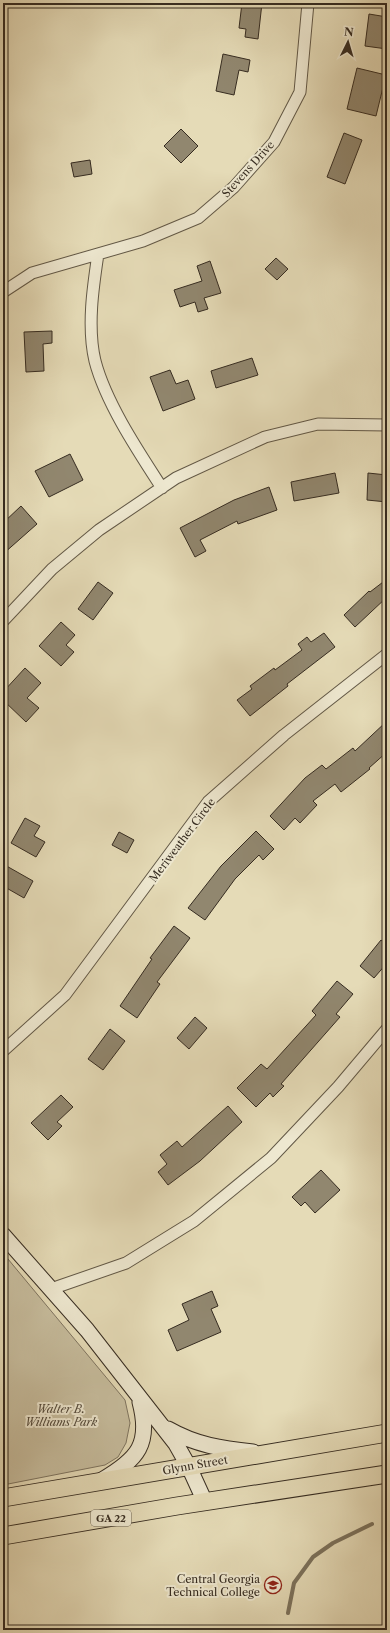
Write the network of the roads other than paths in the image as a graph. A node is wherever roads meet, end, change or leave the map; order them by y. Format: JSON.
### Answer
{"nodes":[{"id":1,"x":308,"y":3,"type":"edge"},
{"id":2,"x":98,"y":254,"type":"junction"},
{"id":3,"x":3,"y":292,"type":"edge"},
{"id":4,"x":387,"y":425,"type":"edge"},
{"id":5,"x":162,"y":488,"type":"junction"},
{"id":6,"x":3,"y":621,"type":"edge"},
{"id":7,"x":387,"y":654,"type":"edge"},
{"id":8,"x":387,"y":1029,"type":"edge"},
{"id":9,"x":3,"y":1051,"type":"edge"},
{"id":10,"x":3,"y":1235,"type":"edge"},
{"id":11,"x":51,"y":1289,"type":"junction"},
{"id":12,"x":139,"y":1397,"type":"junction"},
{"id":13,"x":161,"y":1425,"type":"junction"},
{"id":14,"x":387,"y":1433,"type":"edge"},
{"id":15,"x":266,"y":1454,"type":"junction"},
{"id":16,"x":189,"y":1467,"type":"junction"},
{"id":17,"x":387,"y":1474,"type":"edge"},
{"id":18,"x":98,"y":1482,"type":"junction"},
{"id":19,"x":3,"y":1498,"type":"edge"},
{"id":20,"x":205,"y":1502,"type":"junction"},
{"id":21,"x":3,"y":1536,"type":"edge"}],
"edges":[{"from":1,"to":2,"type":"street","name":"Stevens Drive"},
{"from":2,"to":3,"type":"street","name":"Stevens Drive"},
{"from":2,"to":5,"type":"street"},
{"from":4,"to":5,"type":"street"},
{"from":5,"to":6,"type":"street"},
{"from":7,"to":9,"type":"street","name":"Meriweather Circle"},
{"from":8,"to":11,"type":"street"},
{"from":10,"to":11,"type":"main road"},
{"from":11,"to":12,"type":"main road"},
{"from":12,"to":13,"type":"main road"},
{"from":12,"to":18,"type":"main road"},
{"from":13,"to":15,"type":"main road"},
{"from":13,"to":16,"type":"main road"},
{"from":14,"to":15,"type":"main road","name":"Glynn Street"},
{"from":15,"to":16,"type":"main road","name":"Glynn Street"},
{"from":16,"to":18,"type":"main road","name":"Glynn Street"},
{"from":16,"to":20,"type":"main road"},
{"from":17,"to":20,"type":"main road","number":"GA 22"},
{"from":18,"to":19,"type":"main road","name":"Glynn Street"},
{"from":20,"to":21,"type":"main road","number":"GA 22"}]}
